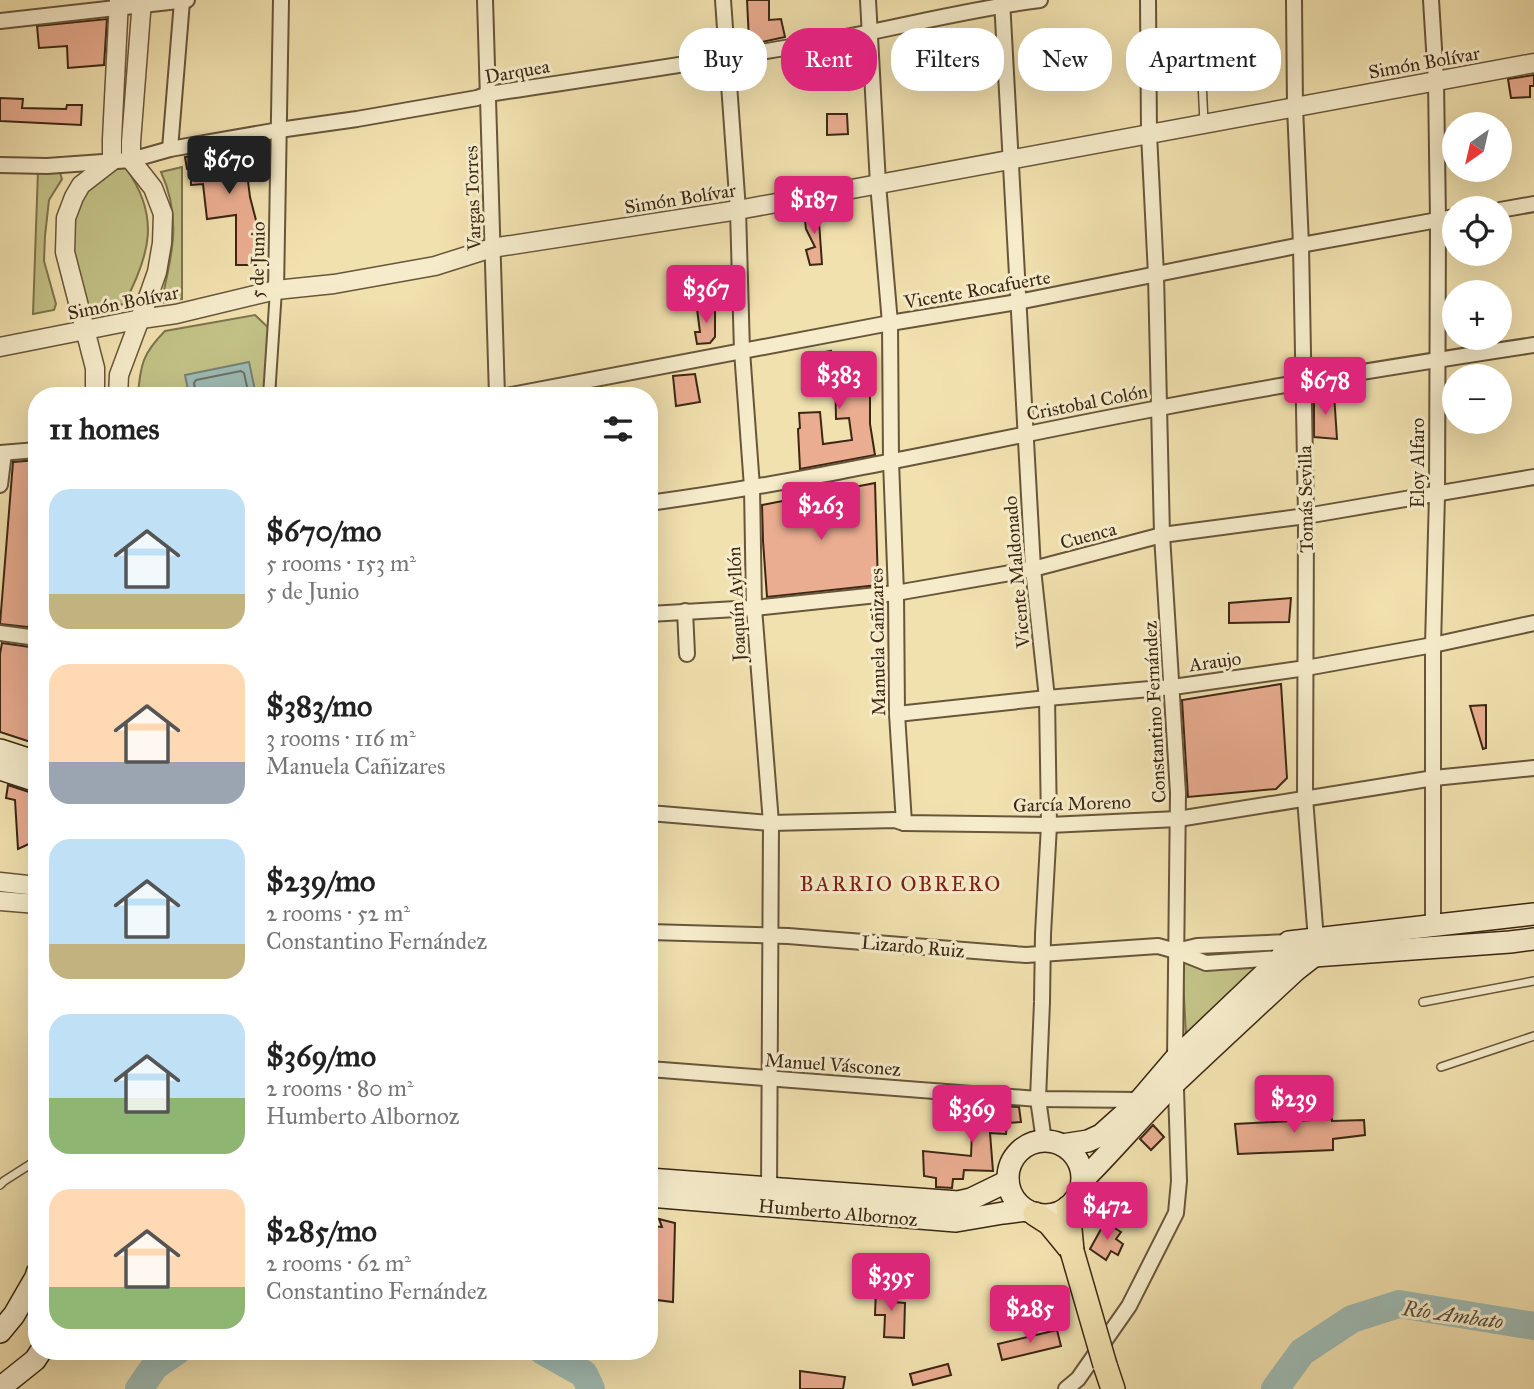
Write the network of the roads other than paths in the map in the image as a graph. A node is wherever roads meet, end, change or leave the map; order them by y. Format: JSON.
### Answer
{"nodes":[{"id":1,"x":187,"y":0,"type":"edge"},
{"id":2,"x":281,"y":0,"type":"edge"},
{"id":3,"x":485,"y":0,"type":"edge"},
{"id":4,"x":723,"y":0,"type":"edge"},
{"id":5,"x":868,"y":0,"type":"edge"},
{"id":6,"x":1040,"y":0,"type":"edge"},
{"id":7,"x":1148,"y":0,"type":"edge"},
{"id":8,"x":1294,"y":0,"type":"edge"},
{"id":9,"x":1431,"y":0,"type":"edge"},
{"id":10,"x":181,"y":1,"type":"edge"},
{"id":11,"x":142,"y":2,"type":"edge"},
{"id":12,"x":1002,"y":2,"type":"edge"},
{"id":13,"x":119,"y":4,"type":"edge"},
{"id":14,"x":0,"y":22,"type":"edge"},
{"id":15,"x":725,"y":28,"type":"edge"},
{"id":16,"x":870,"y":28,"type":"edge"},
{"id":17,"x":877,"y":30,"type":"edge"},
{"id":18,"x":1534,"y":63,"type":"edge"},
{"id":19,"x":679,"y":65,"type":"edge"},
{"id":20,"x":1436,"y":81,"type":"junction"},
{"id":21,"x":729,"y":91,"type":"edge"},
{"id":22,"x":873,"y":91,"type":"edge"},
{"id":23,"x":1202,"y":91,"type":"edge"},
{"id":24,"x":488,"y":94,"type":"junction"},
{"id":25,"x":1294,"y":107,"type":"junction"},
{"id":26,"x":1203,"y":124,"type":"junction"},
{"id":27,"x":279,"y":130,"type":"junction"},
{"id":28,"x":1149,"y":134,"type":"junction"},
{"id":29,"x":170,"y":149,"type":"junction"},
{"id":30,"x":131,"y":160,"type":"junction"},
{"id":31,"x":1010,"y":160,"type":"junction"},
{"id":32,"x":112,"y":161,"type":"junction"},
{"id":33,"x":0,"y":165,"type":"edge"},
{"id":34,"x":878,"y":184,"type":"junction"},
{"id":35,"x":1534,"y":204,"type":"edge"},
{"id":36,"x":1512,"y":208,"type":"edge"},
{"id":37,"x":738,"y":210,"type":"junction"},
{"id":38,"x":1442,"y":219,"type":"edge"},
{"id":39,"x":1437,"y":220,"type":"junction"},
{"id":40,"x":1301,"y":245,"type":"junction"},
{"id":41,"x":492,"y":248,"type":"junction"},
{"id":42,"x":1156,"y":275,"type":"junction"},
{"id":43,"x":276,"y":290,"type":"junction"},
{"id":44,"x":1018,"y":302,"type":"junction"},
{"id":45,"x":141,"y":319,"type":"junction"},
{"id":46,"x":890,"y":323,"type":"junction"},
{"id":47,"x":86,"y":330,"type":"junction"},
{"id":48,"x":1534,"y":345,"type":"edge"},
{"id":49,"x":0,"y":347,"type":"edge"},
{"id":50,"x":743,"y":351,"type":"junction"},
{"id":51,"x":1437,"y":359,"type":"junction"},
{"id":52,"x":1303,"y":383,"type":"junction"},
{"id":53,"x":95,"y":387,"type":"edge"},
{"id":54,"x":118,"y":387,"type":"edge"},
{"id":55,"x":270,"y":387,"type":"edge"},
{"id":56,"x":497,"y":387,"type":"edge"},
{"id":57,"x":553,"y":387,"type":"edge"},
{"id":58,"x":1160,"y":408,"type":"junction"},
{"id":59,"x":1025,"y":434,"type":"junction"},
{"id":60,"x":28,"y":451,"type":"edge"},
{"id":61,"x":2,"y":453,"type":"edge"},
{"id":62,"x":891,"y":461,"type":"junction"},
{"id":63,"x":1534,"y":477,"type":"edge"},
{"id":64,"x":0,"y":485,"type":"edge"},
{"id":65,"x":751,"y":487,"type":"junction"},
{"id":66,"x":1437,"y":495,"type":"junction"},
{"id":67,"x":658,"y":502,"type":"edge"},
{"id":68,"x":1306,"y":516,"type":"junction"},
{"id":69,"x":1162,"y":535,"type":"junction"},
{"id":70,"x":1033,"y":569,"type":"junction"},
{"id":71,"x":896,"y":593,"type":"junction"},
{"id":72,"x":754,"y":608,"type":"junction"},
{"id":73,"x":685,"y":611,"type":"junction"},
{"id":74,"x":658,"y":613,"type":"edge"},
{"id":75,"x":1534,"y":623,"type":"edge"},
{"id":76,"x":0,"y":633,"type":"edge"},
{"id":77,"x":28,"y":637,"type":"edge"},
{"id":78,"x":1433,"y":645,"type":"junction"},
{"id":79,"x":687,"y":654,"type":"dead end"},
{"id":80,"x":1306,"y":668,"type":"junction"},
{"id":81,"x":1173,"y":687,"type":"junction"},
{"id":82,"x":1048,"y":698,"type":"junction"},
{"id":83,"x":897,"y":714,"type":"junction"},
{"id":84,"x":0,"y":750,"type":"edge"},
{"id":85,"x":28,"y":759,"type":"edge"},
{"id":86,"x":1534,"y":768,"type":"edge"},
{"id":87,"x":0,"y":769,"type":"edge"},
{"id":88,"x":28,"y":778,"type":"edge"},
{"id":89,"x":1434,"y":778,"type":"junction"},
{"id":90,"x":1305,"y":798,"type":"junction"},
{"id":91,"x":658,"y":814,"type":"edge"},
{"id":92,"x":1178,"y":819,"type":"junction"},
{"id":93,"x":771,"y":823,"type":"junction"},
{"id":94,"x":904,"y":823,"type":"junction"},
{"id":95,"x":1049,"y":825,"type":"junction"},
{"id":96,"x":0,"y":882,"type":"edge"},
{"id":97,"x":28,"y":885,"type":"edge"},
{"id":98,"x":0,"y":901,"type":"edge"},
{"id":99,"x":28,"y":903,"type":"edge"},
{"id":100,"x":1534,"y":914,"type":"edge"},
{"id":101,"x":1433,"y":926,"type":"junction"},
{"id":102,"x":658,"y":932,"type":"edge"},
{"id":103,"x":771,"y":936,"type":"junction"},
{"id":104,"x":1534,"y":939,"type":"edge"},
{"id":105,"x":1315,"y":948,"type":"junction"},
{"id":106,"x":1285,"y":950,"type":"junction"},
{"id":107,"x":1176,"y":951,"type":"junction"},
{"id":108,"x":1044,"y":955,"type":"junction"},
{"id":109,"x":1534,"y":981,"type":"edge"},
{"id":110,"x":1423,"y":1002,"type":"dead end"},
{"id":111,"x":1534,"y":1035,"type":"edge"},
{"id":112,"x":1175,"y":1059,"type":"junction"},
{"id":113,"x":1441,"y":1067,"type":"dead end"},
{"id":114,"x":658,"y":1070,"type":"edge"},
{"id":115,"x":769,"y":1079,"type":"junction"},
{"id":116,"x":1176,"y":1082,"type":"junction"},
{"id":117,"x":1038,"y":1098,"type":"junction"},
{"id":118,"x":1140,"y":1100,"type":"junction"},
{"id":119,"x":1053,"y":1143,"type":"junction"},
{"id":120,"x":28,"y":1166,"type":"edge"},
{"id":121,"x":658,"y":1180,"type":"edge"},
{"id":122,"x":1083,"y":1180,"type":"junction"},
{"id":123,"x":1008,"y":1181,"type":"junction"},
{"id":124,"x":0,"y":1185,"type":"edge"},
{"id":125,"x":658,"y":1196,"type":"edge"},
{"id":126,"x":768,"y":1197,"type":"junction"},
{"id":127,"x":1068,"y":1208,"type":"junction"},
{"id":128,"x":1030,"y":1212,"type":"junction"},
{"id":129,"x":1072,"y":1251,"type":"junction"},
{"id":130,"x":28,"y":1291,"type":"edge"},
{"id":131,"x":0,"y":1332,"type":"edge"},
{"id":132,"x":35,"y":1360,"type":"edge"},
{"id":133,"x":0,"y":1388,"type":"edge"},
{"id":134,"x":1066,"y":1389,"type":"edge"},
{"id":135,"x":1113,"y":1389,"type":"edge"}],
"edges":[{"from":1,"to":10,"type":"street"},
{"from":2,"to":27,"type":"street","name":"5 de Junio"},
{"from":3,"to":24,"type":"street","name":"Vargas Torres"},
{"from":4,"to":15,"type":"street","name":"Joaquín Ayllón"},
{"from":5,"to":16,"type":"street","name":"Manuela Cañizares"},
{"from":6,"to":12,"type":"street","name":"Darquea"},
{"from":7,"to":28,"type":"street","name":"Constantino Fernández"},
{"from":8,"to":25,"type":"street","name":"Tomás Sevilla"},
{"from":9,"to":20,"type":"street","name":"Eloy Alfaro"},
{"from":10,"to":11,"type":"street"},
{"from":10,"to":29,"type":"street"},
{"from":11,"to":13,"type":"street"},
{"from":11,"to":30,"type":"street"},
{"from":12,"to":17,"type":"street","name":"Darquea"},
{"from":12,"to":31,"type":"street","name":"Vicente Maldonado"},
{"from":13,"to":14,"type":"street"},
{"from":13,"to":32,"type":"street"},
{"from":18,"to":20,"type":"street","name":"Simón Bolívar"},
{"from":19,"to":24,"type":"street","name":"Darquea"},
{"from":20,"to":25,"type":"street","name":"Simón Bolívar"},
{"from":20,"to":39,"type":"street","name":"Eloy Alfaro"},
{"from":21,"to":37,"type":"street","name":"Joaquín Ayllón"},
{"from":22,"to":34,"type":"street","name":"Manuela Cañizares"},
{"from":23,"to":26,"type":"lane"},
{"from":24,"to":27,"type":"street","name":"Darquea"},
{"from":24,"to":41,"type":"street","name":"Vargas Torres"},
{"from":25,"to":26,"type":"street","name":"Simón Bolívar"},
{"from":25,"to":40,"type":"street","name":"Tomás Sevilla"},
{"from":26,"to":28,"type":"street","name":"Simón Bolívar"},
{"from":27,"to":29,"type":"street","name":"Darquea"},
{"from":27,"to":43,"type":"street","name":"5 de Junio"},
{"from":28,"to":31,"type":"street","name":"Simón Bolívar"},
{"from":28,"to":42,"type":"street","name":"Constantino Fernández"},
{"from":29,"to":30,"type":"street","name":"Darquea"},
{"from":30,"to":32,"type":"street","name":"Darquea"},
{"from":30,"to":45,"type":"street"},
{"from":31,"to":34,"type":"street","name":"Simón Bolívar"},
{"from":31,"to":44,"type":"street","name":"Vicente Maldonado"},
{"from":32,"to":33,"type":"street","name":"Darquea"},
{"from":32,"to":47,"type":"street"},
{"from":34,"to":37,"type":"street","name":"Simón Bolívar"},
{"from":34,"to":46,"type":"street","name":"Manuela Cañizares"},
{"from":35,"to":36,"type":"street"},
{"from":37,"to":41,"type":"street","name":"Simón Bolívar"},
{"from":37,"to":50,"type":"street","name":"Joaquín Ayllón"},
{"from":38,"to":39,"type":"street","name":"Vicente Rocafuerte"},
{"from":39,"to":40,"type":"street","name":"Vicente Rocafuerte"},
{"from":39,"to":51,"type":"street","name":"Eloy Alfaro"},
{"from":40,"to":42,"type":"street","name":"Vicente Rocafuerte"},
{"from":40,"to":52,"type":"street","name":"Tomás Sevilla"},
{"from":41,"to":43,"type":"street","name":"Simón Bolívar"},
{"from":41,"to":56,"type":"street","name":"Vargas Torres"},
{"from":42,"to":44,"type":"street","name":"Vicente Rocafuerte"},
{"from":42,"to":58,"type":"street","name":"Constantino Fernández"},
{"from":43,"to":45,"type":"street","name":"Simón Bolívar"},
{"from":43,"to":55,"type":"street","name":"5 de Junio"},
{"from":44,"to":46,"type":"street","name":"Vicente Rocafuerte"},
{"from":44,"to":59,"type":"street","name":"Vicente Maldonado"},
{"from":45,"to":47,"type":"street","name":"Simón Bolívar"},
{"from":45,"to":54,"type":"street"},
{"from":46,"to":50,"type":"street","name":"Vicente Rocafuerte"},
{"from":46,"to":62,"type":"street","name":"Manuela Cañizares"},
{"from":47,"to":49,"type":"street","name":"Simón Bolívar"},
{"from":47,"to":53,"type":"street"},
{"from":48,"to":51,"type":"street","name":"Cristobal Colón"},
{"from":50,"to":57,"type":"street","name":"Vicente Rocafuerte"},
{"from":50,"to":65,"type":"street","name":"Joaquín Ayllón"},
{"from":51,"to":52,"type":"street","name":"Cristobal Colón"},
{"from":51,"to":66,"type":"street","name":"Eloy Alfaro"},
{"from":52,"to":58,"type":"street","name":"Cristobal Colón"},
{"from":52,"to":68,"type":"street","name":"Tomás Sevilla"},
{"from":58,"to":59,"type":"street","name":"Cristobal Colón"},
{"from":58,"to":69,"type":"street","name":"Constantino Fernández"},
{"from":59,"to":62,"type":"street","name":"Cristobal Colón"},
{"from":59,"to":70,"type":"street","name":"Vicente Maldonado"},
{"from":60,"to":61,"type":"street"},
{"from":61,"to":64,"type":"street"},
{"from":62,"to":65,"type":"street","name":"Cristobal Colón"},
{"from":62,"to":71,"type":"street","name":"Manuela Cañizares"},
{"from":63,"to":66,"type":"street","name":"Cuenca"},
{"from":65,"to":67,"type":"street","name":"Cristobal Colón"},
{"from":65,"to":72,"type":"street","name":"Joaquín Ayllón"},
{"from":66,"to":68,"type":"street","name":"Cuenca"},
{"from":66,"to":78,"type":"street","name":"Eloy Alfaro"},
{"from":68,"to":69,"type":"street","name":"Cuenca"},
{"from":68,"to":80,"type":"street","name":"Tomás Sevilla"},
{"from":69,"to":70,"type":"street","name":"Cuenca"},
{"from":69,"to":81,"type":"street","name":"Constantino Fernández"},
{"from":70,"to":71,"type":"street","name":"Cuenca"},
{"from":70,"to":82,"type":"street","name":"Vicente Maldonado"},
{"from":71,"to":72,"type":"street","name":"Cuenca"},
{"from":71,"to":83,"type":"street","name":"Manuela Cañizares"},
{"from":72,"to":73,"type":"street","name":"Cuenca"},
{"from":72,"to":93,"type":"street","name":"Joaquín Ayllón"},
{"from":73,"to":74,"type":"street","name":"Cuenca"},
{"from":73,"to":79,"type":"street"},
{"from":75,"to":78,"type":"street","name":"Araujo"},
{"from":76,"to":77,"type":"street"},
{"from":78,"to":80,"type":"street","name":"Araujo"},
{"from":78,"to":89,"type":"street","name":"Eloy Alfaro"},
{"from":80,"to":81,"type":"street","name":"Araujo"},
{"from":80,"to":90,"type":"street","name":"Tomás Sevilla"},
{"from":81,"to":82,"type":"street","name":"Araujo"},
{"from":81,"to":92,"type":"street","name":"Constantino Fernández"},
{"from":82,"to":83,"type":"street","name":"Araujo"},
{"from":82,"to":95,"type":"street","name":"Vicente Maldonado"},
{"from":83,"to":94,"type":"street","name":"Manuela Cañizares"},
{"from":84,"to":85,"type":"main road"},
{"from":86,"to":89,"type":"street","name":"García Moreno"},
{"from":87,"to":88,"type":"main road"},
{"from":89,"to":90,"type":"street","name":"García Moreno"},
{"from":89,"to":101,"type":"street","name":"Eloy Alfaro"},
{"from":90,"to":92,"type":"street","name":"García Moreno"},
{"from":90,"to":105,"type":"street","name":"Tomás Sevilla"},
{"from":91,"to":93,"type":"street","name":"García Moreno"},
{"from":92,"to":95,"type":"street","name":"García Moreno"},
{"from":92,"to":107,"type":"street","name":"Constantino Fernández"},
{"from":93,"to":94,"type":"street","name":"García Moreno"},
{"from":93,"to":103,"type":"street","name":"Joaquín Ayllón"},
{"from":94,"to":95,"type":"street","name":"García Moreno"},
{"from":95,"to":108,"type":"street","name":"Vicente Maldonado"},
{"from":96,"to":97,"type":"street"},
{"from":98,"to":99,"type":"street"},
{"from":100,"to":101,"type":"main road","name":"Lizardo Ruiz"},
{"from":101,"to":105,"type":"main road","name":"Lizardo Ruiz"},
{"from":102,"to":103,"type":"street","name":"Lizardo Ruiz"},
{"from":103,"to":108,"type":"street","name":"Lizardo Ruiz"},
{"from":103,"to":115,"type":"street","name":"Joaquín Ayllón"},
{"from":104,"to":105,"type":"main road","name":"Lizardo Ruiz"},
{"from":105,"to":106,"type":"main road","name":"Lizardo Ruiz"},
{"from":105,"to":116,"type":"main road"},
{"from":106,"to":107,"type":"street","name":"Lizardo Ruiz"},
{"from":106,"to":112,"type":"main road"},
{"from":107,"to":108,"type":"street","name":"Lizardo Ruiz"},
{"from":107,"to":112,"type":"street","name":"Constantino Fernández"},
{"from":108,"to":117,"type":"street","name":"Vicente Maldonado"},
{"from":109,"to":110,"type":"lane"},
{"from":111,"to":113,"type":"lane"},
{"from":112,"to":116,"type":"street","name":"Constantino Fernández"},
{"from":112,"to":118,"type":"main road"},
{"from":114,"to":115,"type":"street","name":"Manuel Vásconez"},
{"from":115,"to":117,"type":"street","name":"Manuel Vásconez"},
{"from":115,"to":126,"type":"street","name":"Joaquín Ayllón"},
{"from":116,"to":122,"type":"main road"},
{"from":116,"to":134,"type":"street","name":"Constantino Fernández"},
{"from":117,"to":118,"type":"street","name":"Manuel Vásconez"},
{"from":117,"to":119,"type":"street","name":"Vicente Maldonado"},
{"from":118,"to":119,"type":"main road"},
{"from":119,"to":122,"type":"main road"},
{"from":119,"to":123,"type":"main road"},
{"from":120,"to":124,"type":"lane"},
{"from":121,"to":126,"type":"main road","name":"Humberto Albornoz"},
{"from":122,"to":127,"type":"main road"},
{"from":123,"to":126,"type":"main road","name":"Humberto Albornoz"},
{"from":123,"to":128,"type":"main road"},
{"from":125,"to":126,"type":"main road","name":"Humberto Albornoz"},
{"from":126,"to":128,"type":"main road","name":"Humberto Albornoz"},
{"from":127,"to":128,"type":"main road"},
{"from":127,"to":129,"type":"main road"},
{"from":128,"to":129,"type":"main road"},
{"from":129,"to":135,"type":"main road","bridge":true},
{"from":130,"to":131,"type":"main road"},
{"from":132,"to":133,"type":"main road"}]}
